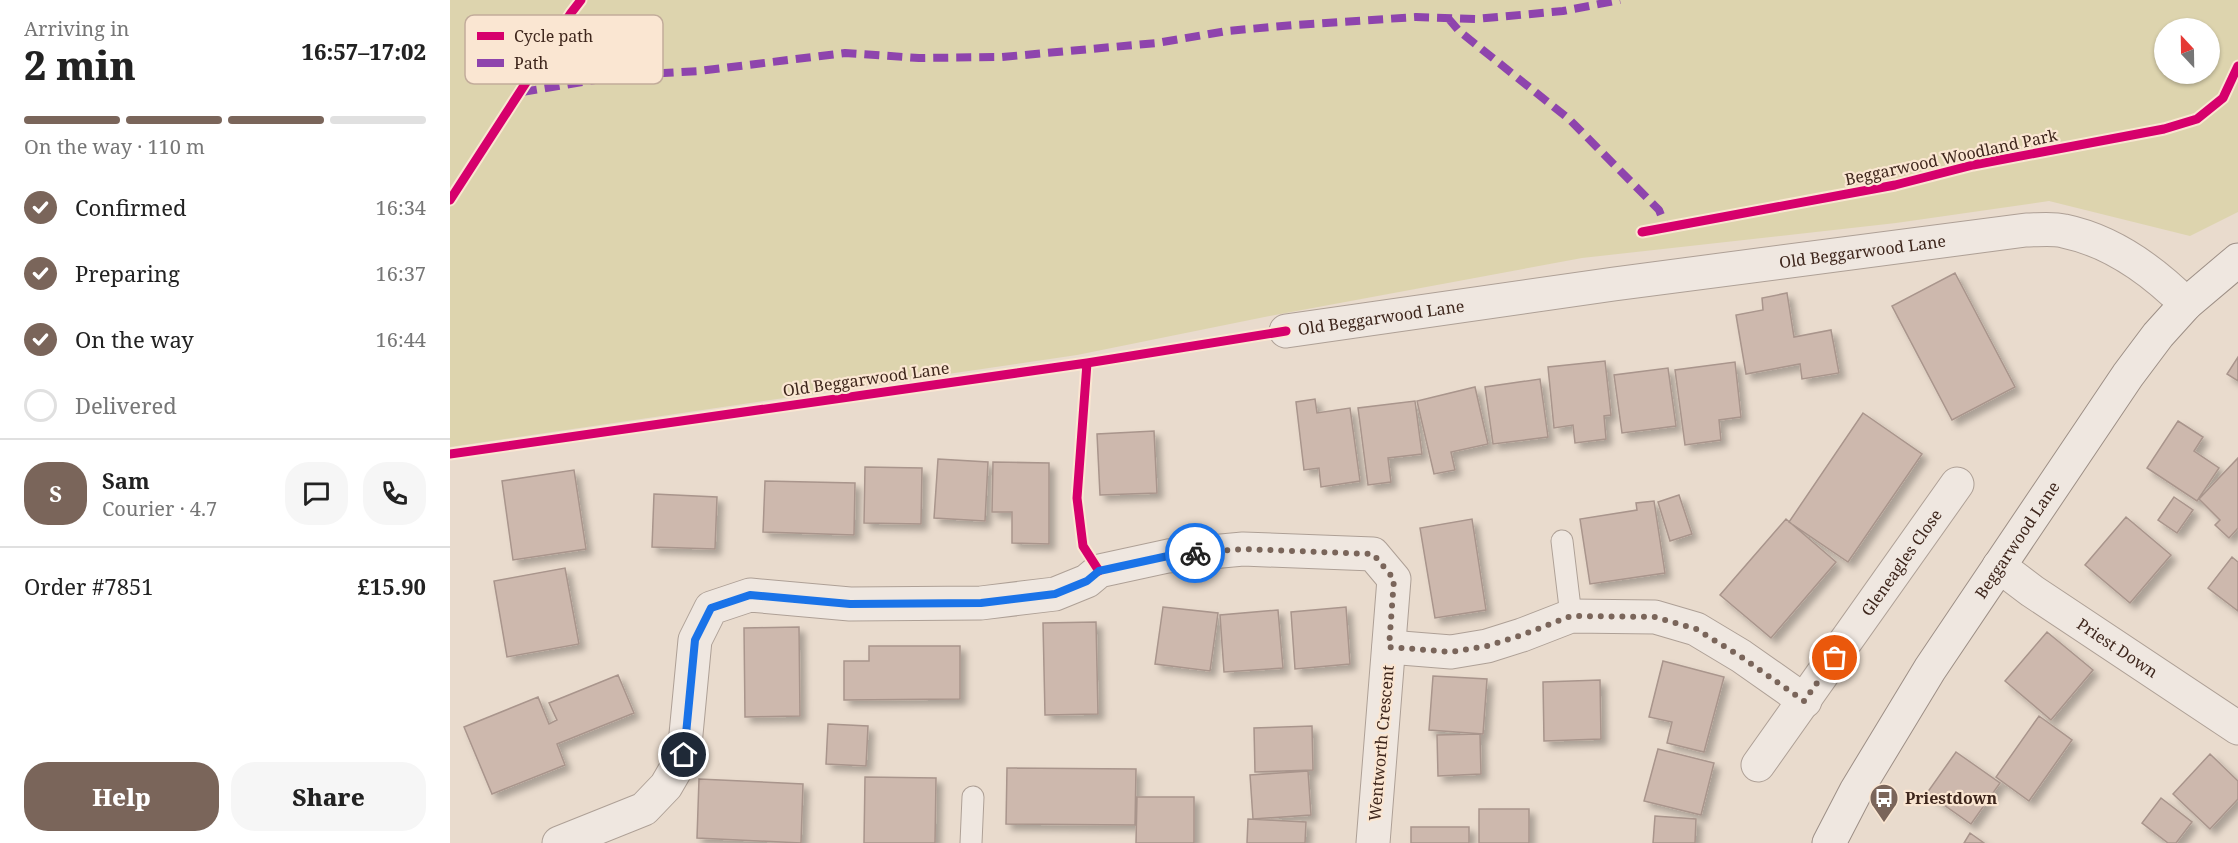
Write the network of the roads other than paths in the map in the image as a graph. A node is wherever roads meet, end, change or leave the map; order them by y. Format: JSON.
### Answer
{"nodes":[{"id":1,"x":2238,"y":260,"type":"edge"},
{"id":2,"x":2186,"y":304,"type":"junction"},
{"id":3,"x":1286,"y":331,"type":"dead end"},
{"id":4,"x":1957,"y":484,"type":"dead end"},
{"id":5,"x":1562,"y":541,"type":"dead end"},
{"id":6,"x":1999,"y":566,"type":"junction"},
{"id":7,"x":1571,"y":616,"type":"junction"},
{"id":8,"x":1389,"y":647,"type":"junction"},
{"id":9,"x":1804,"y":701,"type":"junction"},
{"id":10,"x":2238,"y":728,"type":"edge"},
{"id":11,"x":1758,"y":765,"type":"dead end"},
{"id":12,"x":973,"y":797,"type":"dead end"},
{"id":13,"x":559,"y":843,"type":"edge"},
{"id":14,"x":971,"y":843,"type":"edge"},
{"id":15,"x":1373,"y":843,"type":"edge"},
{"id":16,"x":1829,"y":843,"type":"edge"}],
"edges":[{"from":1,"to":2,"type":"street","name":"Beggarwood Lane"},
{"from":2,"to":3,"type":"street","name":"Old Beggarwood Lane"},
{"from":2,"to":6,"type":"street","name":"Beggarwood Lane"},
{"from":4,"to":9,"type":"street","name":"Gleneagles Close"},
{"from":5,"to":7,"type":"lane"},
{"from":6,"to":10,"type":"street","name":"Priest Down"},
{"from":6,"to":16,"type":"street","name":"Beggarwood Lane"},
{"from":7,"to":8,"type":"street"},
{"from":7,"to":9,"type":"street"},
{"from":8,"to":13,"type":"street","name":"Wentworth Crescent"},
{"from":8,"to":15,"type":"street","name":"Wentworth Crescent"},
{"from":9,"to":11,"type":"street","name":"Gleneagles Close"},
{"from":12,"to":14,"type":"lane"}]}
